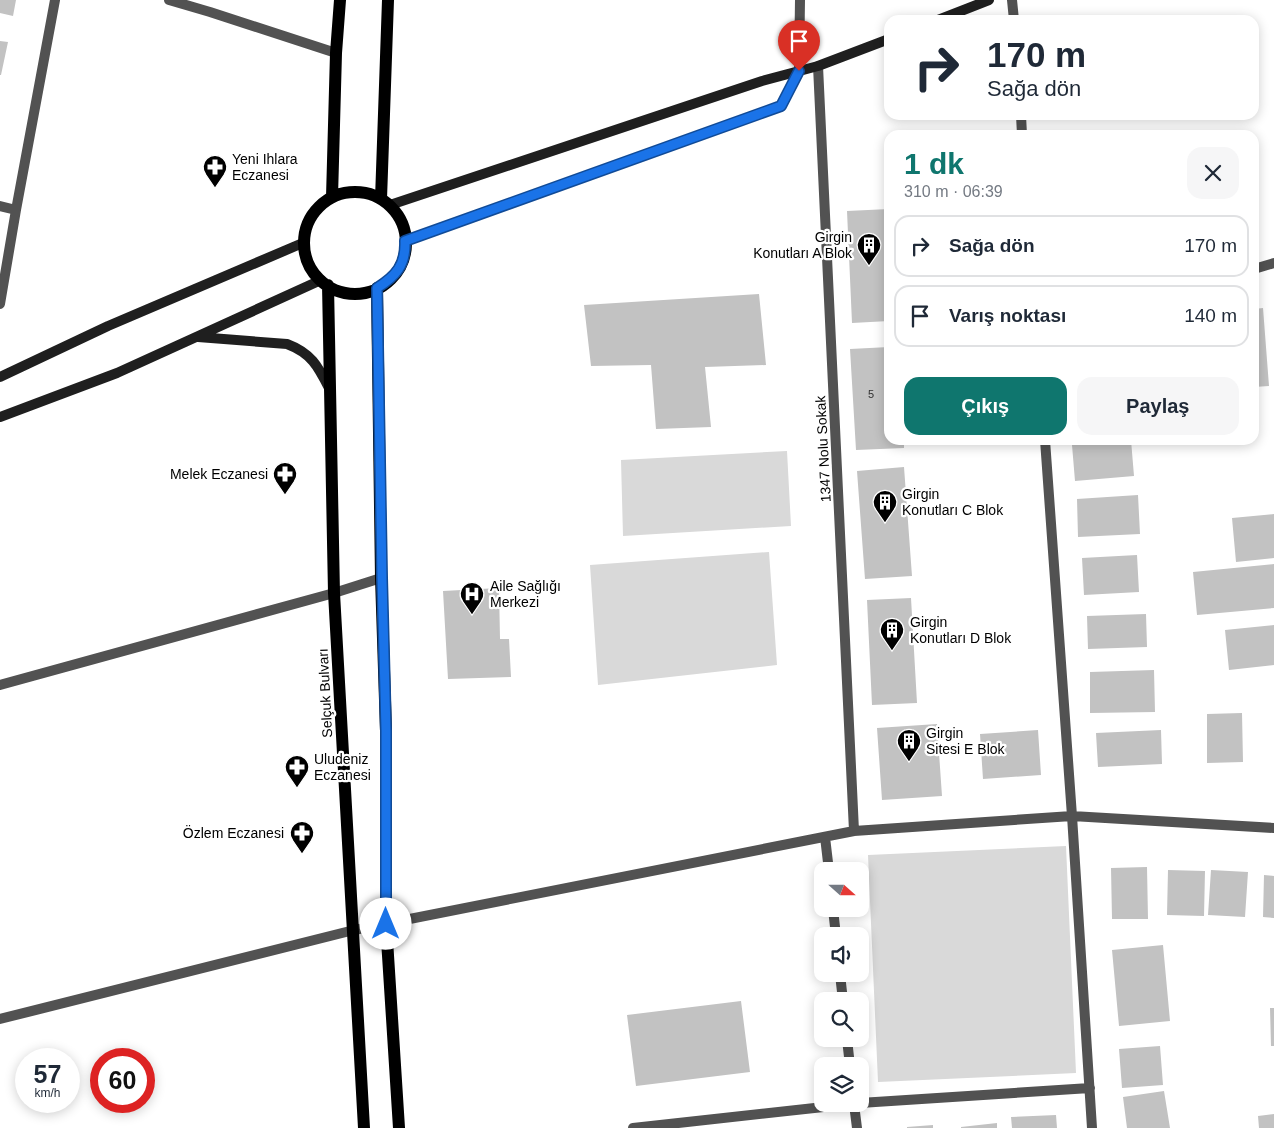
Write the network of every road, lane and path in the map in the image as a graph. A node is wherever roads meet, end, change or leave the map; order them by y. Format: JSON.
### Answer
{"nodes":[{"id":1,"x":55,"y":0,"type":"edge"},
{"id":2,"x":169,"y":0,"type":"edge"},
{"id":3,"x":340,"y":0,"type":"edge"},
{"id":4,"x":388,"y":0,"type":"edge"},
{"id":5,"x":800,"y":0,"type":"edge"},
{"id":6,"x":989,"y":0,"type":"edge"},
{"id":7,"x":1012,"y":0,"type":"edge"},
{"id":8,"x":951,"y":15,"type":"edge"},
{"id":9,"x":1014,"y":15,"type":"edge"},
{"id":10,"x":884,"y":41,"type":"edge"},
{"id":11,"x":336,"y":53,"type":"junction"},
{"id":12,"x":818,"y":66,"type":"junction"},
{"id":13,"x":799,"y":71,"type":"junction"},
{"id":14,"x":332,"y":198,"type":"junction"},
{"id":15,"x":385,"y":202,"type":"junction"},
{"id":16,"x":0,"y":206,"type":"edge"},
{"id":17,"x":16,"y":210,"type":"junction"},
{"id":18,"x":405,"y":241,"type":"junction"},
{"id":19,"x":304,"y":242,"type":"junction"},
{"id":20,"x":1274,"y":263,"type":"edge"},
{"id":21,"x":1259,"y":268,"type":"edge"},
{"id":22,"x":324,"y":283,"type":"junction"},
{"id":23,"x":377,"y":288,"type":"junction"},
{"id":24,"x":0,"y":304,"type":"edge"},
{"id":25,"x":197,"y":337,"type":"junction"},
{"id":26,"x":0,"y":377,"type":"edge"},
{"id":27,"x":330,"y":388,"type":"junction"},
{"id":28,"x":0,"y":418,"type":"edge"},
{"id":29,"x":1045,"y":445,"type":"edge"},
{"id":30,"x":382,"y":578,"type":"junction"},
{"id":31,"x":334,"y":593,"type":"junction"},
{"id":32,"x":0,"y":685,"type":"edge"},
{"id":33,"x":1072,"y":816,"type":"junction"},
{"id":34,"x":1274,"y":828,"type":"edge"},
{"id":35,"x":854,"y":831,"type":"junction"},
{"id":36,"x":825,"y":837,"type":"junction"},
{"id":37,"x":827,"y":862,"type":"edge"},
{"id":38,"x":386,"y":924,"type":"junction"},
{"id":39,"x":354,"y":930,"type":"junction"},
{"id":40,"x":0,"y":1019,"type":"edge"},
{"id":41,"x":1090,"y":1088,"type":"junction"},
{"id":42,"x":869,"y":1102,"type":"edge"},
{"id":43,"x":814,"y":1108,"type":"edge"},
{"id":44,"x":854,"y":1112,"type":"edge"},
{"id":45,"x":364,"y":1128,"type":"edge"},
{"id":46,"x":399,"y":1128,"type":"edge"},
{"id":47,"x":633,"y":1128,"type":"edge"},
{"id":48,"x":857,"y":1128,"type":"edge"},
{"id":49,"x":1092,"y":1128,"type":"edge"}],
"edges":[{"from":1,"to":17,"type":"street"},
{"from":2,"to":11,"type":"street"},
{"from":3,"to":11,"type":"main road"},
{"from":4,"to":15,"type":"main road"},
{"from":5,"to":13,"type":"street"},
{"from":6,"to":8,"type":"main road"},
{"from":7,"to":9,"type":"street"},
{"from":10,"to":12,"type":"main road"},
{"from":11,"to":14,"type":"main road"},
{"from":12,"to":13,"type":"main road"},
{"from":12,"to":35,"type":"street","name":"1347 Nolu Sokak"},
{"from":13,"to":15,"type":"main road"},
{"from":13,"to":18,"type":"main road"},
{"from":14,"to":15,"type":"main road"},
{"from":14,"to":19,"type":"main road"},
{"from":15,"to":18,"type":"main road"},
{"from":16,"to":17,"type":"street"},
{"from":17,"to":24,"type":"street"},
{"from":18,"to":23,"type":"main road"},
{"from":19,"to":22,"type":"main road"},
{"from":19,"to":26,"type":"main road"},
{"from":20,"to":21,"type":"street"},
{"from":22,"to":23,"type":"main road"},
{"from":22,"to":25,"type":"main road"},
{"from":22,"to":27,"type":"main road","name":"Selçuk Bulvarı"},
{"from":23,"to":30,"type":"main road"},
{"from":25,"to":27,"type":"main road"},
{"from":25,"to":28,"type":"main road"},
{"from":27,"to":31,"type":"main road","name":"Selçuk Bulvarı"},
{"from":29,"to":33,"type":"street"},
{"from":30,"to":31,"type":"street"},
{"from":30,"to":38,"type":"main road"},
{"from":31,"to":32,"type":"street"},
{"from":31,"to":39,"type":"main road","name":"Selçuk Bulvarı"},
{"from":33,"to":34,"type":"street"},
{"from":33,"to":35,"type":"street"},
{"from":33,"to":41,"type":"street"},
{"from":35,"to":36,"type":"street"},
{"from":36,"to":37,"type":"street"},
{"from":36,"to":38,"type":"street"},
{"from":38,"to":39,"type":"street"},
{"from":38,"to":46,"type":"main road"},
{"from":39,"to":40,"type":"street"},
{"from":39,"to":45,"type":"main road","name":"Selçuk Bulvarı"},
{"from":41,"to":42,"type":"street"},
{"from":41,"to":49,"type":"street"},
{"from":43,"to":47,"type":"street"},
{"from":44,"to":48,"type":"street"}]}
